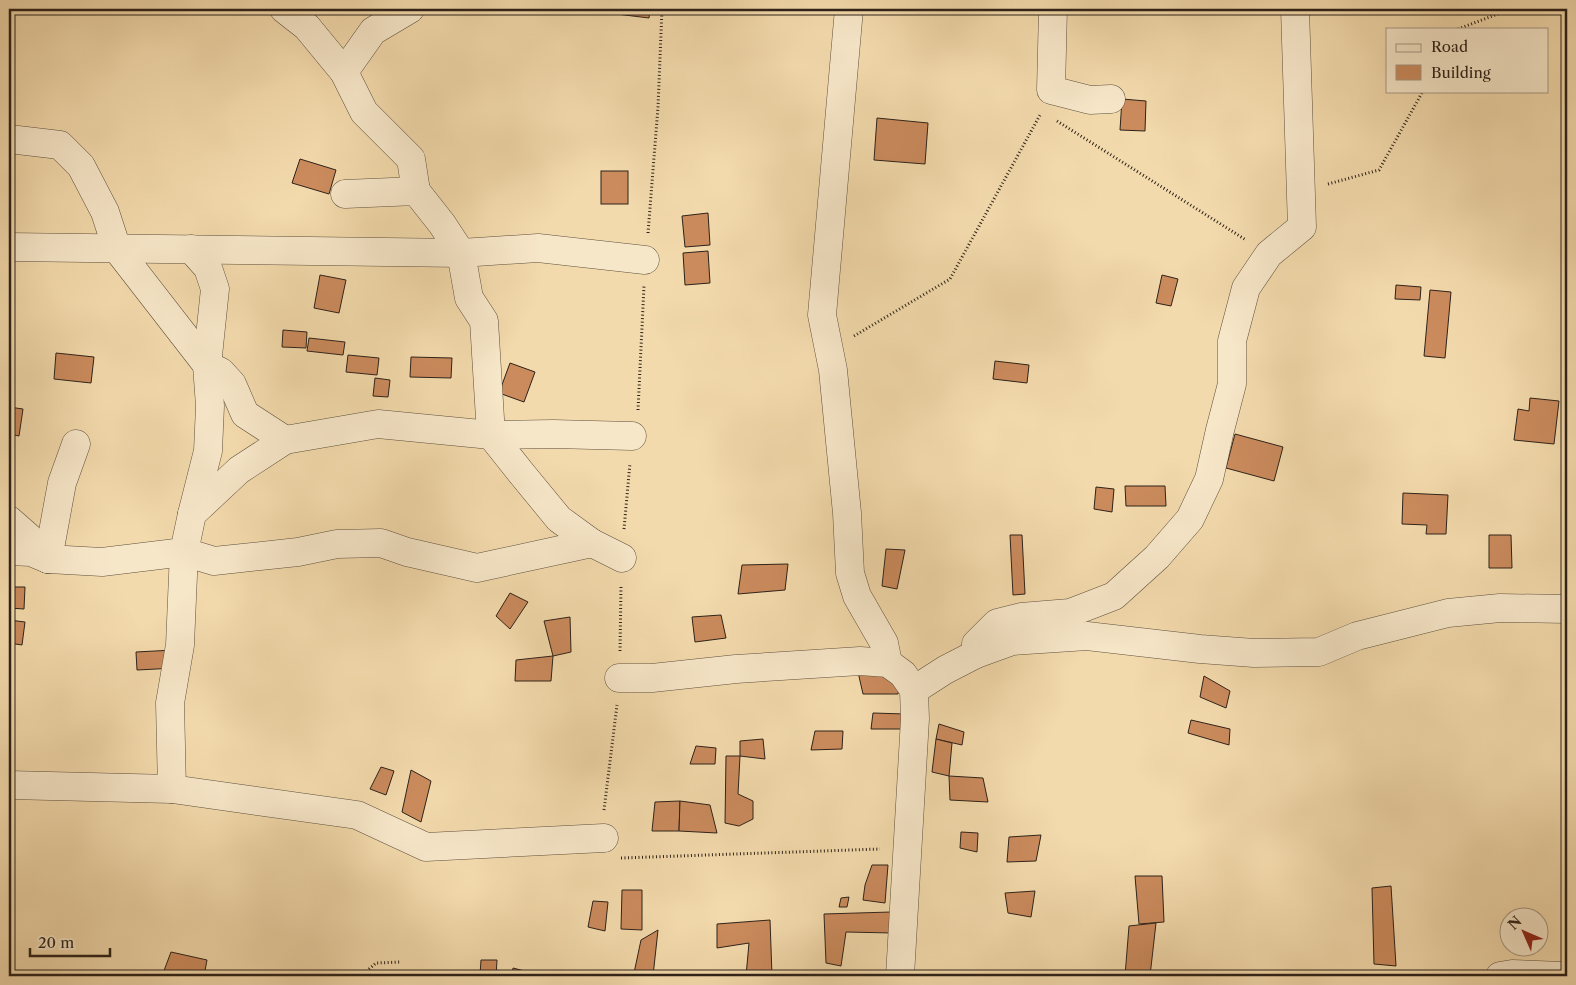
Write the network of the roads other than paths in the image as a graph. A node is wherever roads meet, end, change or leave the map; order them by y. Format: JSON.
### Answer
{"nodes":[{"id":1,"x":284,"y":9,"type":"edge"},
{"id":2,"x":410,"y":9,"type":"edge"},
{"id":3,"x":849,"y":9,"type":"edge"},
{"id":4,"x":1053,"y":9,"type":"edge"},
{"id":5,"x":1295,"y":9,"type":"edge"},
{"id":6,"x":344,"y":72,"type":"junction"},
{"id":7,"x":1111,"y":100,"type":"dead end"},
{"id":8,"x":9,"y":140,"type":"edge"},
{"id":9,"x":416,"y":191,"type":"junction"},
{"id":10,"x":345,"y":194,"type":"dead end"},
{"id":11,"x":9,"y":247,"type":"edge"},
{"id":12,"x":117,"y":249,"type":"junction"},
{"id":13,"x":192,"y":249,"type":"junction"},
{"id":14,"x":461,"y":253,"type":"junction"},
{"id":15,"x":645,"y":260,"type":"road end"},
{"id":16,"x":207,"y":365,"type":"junction"},
{"id":17,"x":491,"y":435,"type":"junction"},
{"id":18,"x":632,"y":436,"type":"road end"},
{"id":19,"x":285,"y":440,"type":"junction"},
{"id":20,"x":76,"y":444,"type":"dead end"},
{"id":21,"x":192,"y":514,"type":"junction"},
{"id":22,"x":9,"y":520,"type":"edge"},
{"id":23,"x":592,"y":543,"type":"junction"},
{"id":24,"x":9,"y":551,"type":"edge"},
{"id":25,"x":184,"y":552,"type":"junction"},
{"id":26,"x":48,"y":558,"type":"junction"},
{"id":27,"x":622,"y":558,"type":"road end"},
{"id":28,"x":1567,"y":610,"type":"edge"},
{"id":29,"x":976,"y":654,"type":"junction"},
{"id":30,"x":888,"y":663,"type":"junction"},
{"id":31,"x":619,"y":678,"type":"road end"},
{"id":32,"x":914,"y":690,"type":"junction"},
{"id":33,"x":9,"y":785,"type":"edge"},
{"id":34,"x":172,"y":789,"type":"junction"},
{"id":35,"x":604,"y":838,"type":"road end"},
{"id":36,"x":900,"y":976,"type":"edge"},
{"id":37,"x":1500,"y":976,"type":"edge"},
{"id":38,"x":1563,"y":976,"type":"edge"}],
"edges":[{"from":1,"to":6,"type":"street"},
{"from":2,"to":6,"type":"street"},
{"from":3,"to":30,"type":"street"},
{"from":4,"to":7,"type":"street"},
{"from":5,"to":29,"type":"street"},
{"from":6,"to":9,"type":"street"},
{"from":8,"to":12,"type":"street"},
{"from":9,"to":10,"type":"street"},
{"from":9,"to":14,"type":"street"},
{"from":11,"to":12,"type":"street"},
{"from":12,"to":13,"type":"street"},
{"from":12,"to":16,"type":"street"},
{"from":13,"to":14,"type":"street"},
{"from":13,"to":16,"type":"street"},
{"from":14,"to":15,"type":"street"},
{"from":14,"to":17,"type":"street"},
{"from":16,"to":19,"type":"street"},
{"from":16,"to":21,"type":"street"},
{"from":17,"to":18,"type":"street"},
{"from":17,"to":19,"type":"street"},
{"from":17,"to":23,"type":"street"},
{"from":19,"to":21,"type":"street"},
{"from":20,"to":26,"type":"street"},
{"from":21,"to":25,"type":"street"},
{"from":22,"to":26,"type":"street"},
{"from":23,"to":25,"type":"street"},
{"from":23,"to":27,"type":"street"},
{"from":24,"to":26,"type":"street"},
{"from":25,"to":26,"type":"street"},
{"from":25,"to":34,"type":"street"},
{"from":28,"to":29,"type":"street"},
{"from":29,"to":32,"type":"street"},
{"from":30,"to":31,"type":"street"},
{"from":30,"to":32,"type":"street"},
{"from":32,"to":36,"type":"street"},
{"from":33,"to":34,"type":"street"},
{"from":34,"to":35,"type":"street"},
{"from":37,"to":38,"type":"street"}]}
